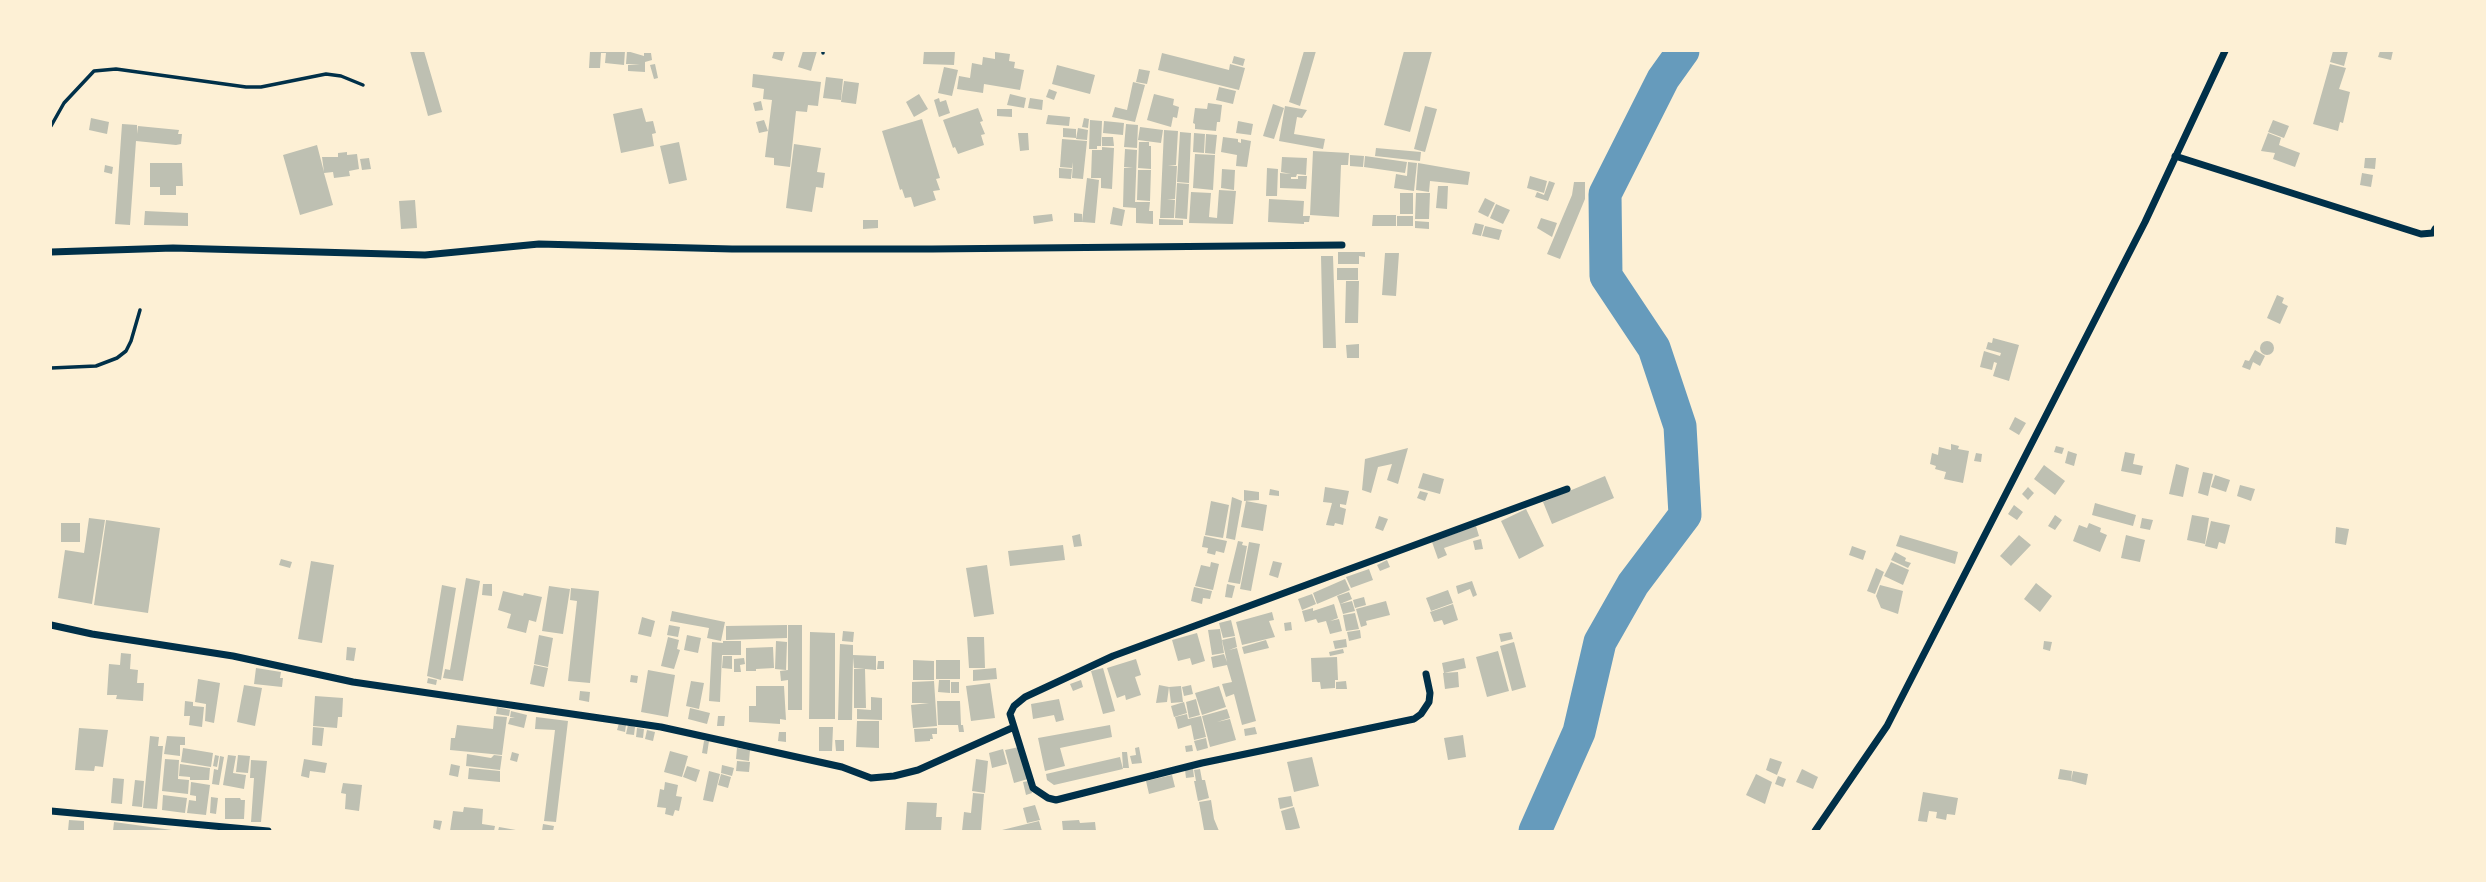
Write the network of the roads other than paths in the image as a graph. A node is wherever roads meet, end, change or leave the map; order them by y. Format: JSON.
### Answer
{"nodes":[{"id":1,"x":2225,"y":51,"type":"edge"},
{"id":2,"x":363,"y":85,"type":"dead end"},
{"id":3,"x":51,"y":126,"type":"edge"},
{"id":4,"x":2175,"y":156,"type":"junction"},
{"id":5,"x":2435,"y":229,"type":"edge"},
{"id":6,"x":1342,"y":244,"type":"dead end"},
{"id":7,"x":51,"y":252,"type":"edge"},
{"id":8,"x":140,"y":310,"type":"dead end"},
{"id":9,"x":51,"y":368,"type":"edge"},
{"id":10,"x":1567,"y":489,"type":"dead end"},
{"id":11,"x":51,"y":625,"type":"edge"},
{"id":12,"x":1426,"y":674,"type":"dead end"},
{"id":13,"x":1014,"y":727,"type":"junction"},
{"id":14,"x":51,"y":811,"type":"edge"},
{"id":15,"x":268,"y":831,"type":"edge"},
{"id":16,"x":1815,"y":831,"type":"edge"}],
"edges":[{"from":1,"to":4,"type":"street"},
{"from":2,"to":3,"type":"lane"},
{"from":4,"to":5,"type":"street"},
{"from":4,"to":16,"type":"street"},
{"from":6,"to":7,"type":"street"},
{"from":8,"to":9,"type":"lane"},
{"from":10,"to":13,"type":"street"},
{"from":11,"to":13,"type":"street"},
{"from":12,"to":13,"type":"street"},
{"from":14,"to":15,"type":"street"}]}
